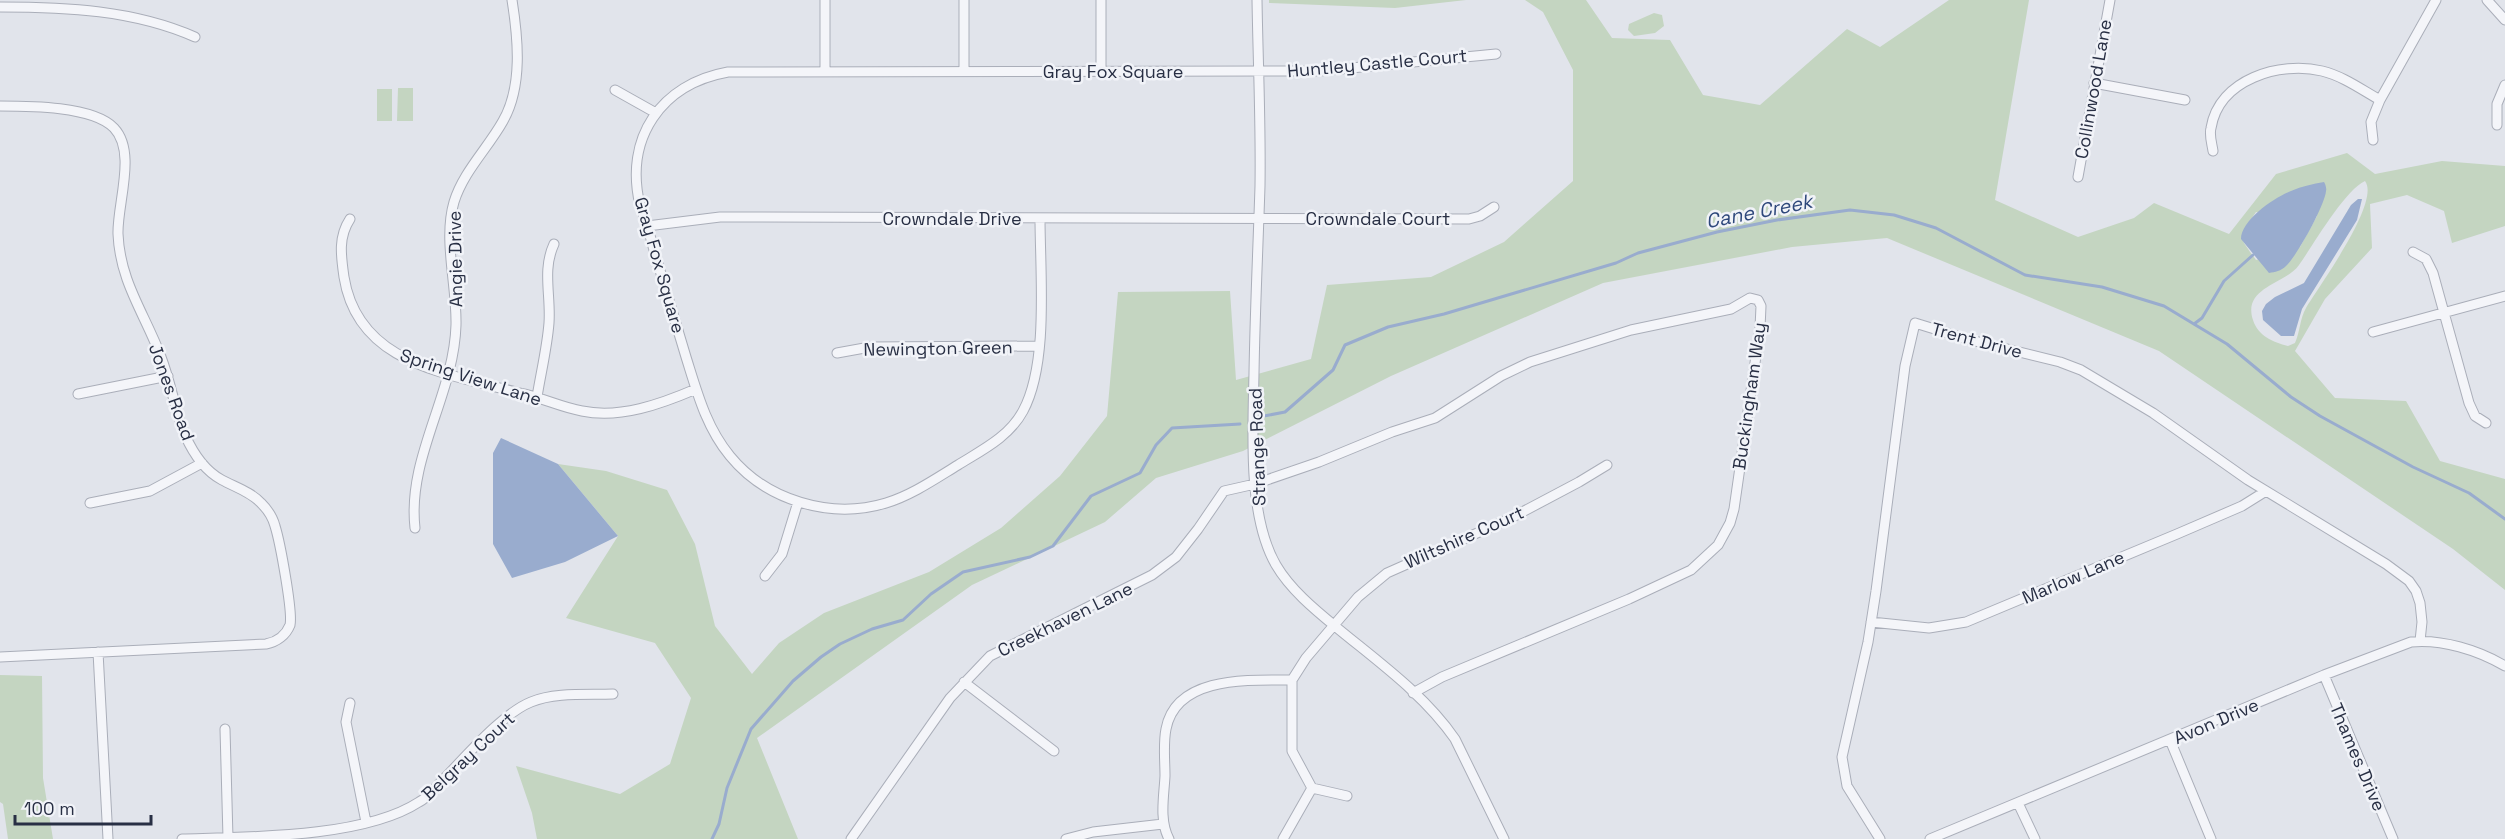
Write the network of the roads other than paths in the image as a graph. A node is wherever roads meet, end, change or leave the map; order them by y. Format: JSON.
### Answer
{"nodes":[{"id":1,"x":512,"y":0,"type":"edge"},
{"id":2,"x":825,"y":0,"type":"edge"},
{"id":3,"x":964,"y":0,"type":"edge"},
{"id":4,"x":1101,"y":0,"type":"edge"},
{"id":5,"x":1257,"y":0,"type":"edge"},
{"id":6,"x":2110,"y":0,"type":"edge"},
{"id":7,"x":2436,"y":0,"type":"edge"},
{"id":8,"x":2487,"y":0,"type":"edge"},
{"id":9,"x":0,"y":7,"type":"edge"},
{"id":10,"x":2505,"y":20,"type":"edge"},
{"id":11,"x":195,"y":37,"type":"dead end"},
{"id":12,"x":1496,"y":54,"type":"dead end"},
{"id":13,"x":964,"y":70,"type":"junction"},
{"id":14,"x":825,"y":71,"type":"junction"},
{"id":15,"x":1101,"y":71,"type":"junction"},
{"id":16,"x":1258,"y":72,"type":"junction"},
{"id":17,"x":2094,"y":83,"type":"junction"},
{"id":18,"x":2505,"y":85,"type":"edge"},
{"id":19,"x":615,"y":90,"type":"dead end"},
{"id":20,"x":2185,"y":100,"type":"dead end"},
{"id":21,"x":2380,"y":100,"type":"junction"},
{"id":22,"x":0,"y":106,"type":"edge"},
{"id":23,"x":656,"y":113,"type":"junction"},
{"id":24,"x":2497,"y":125,"type":"dead end"},
{"id":25,"x":2373,"y":140,"type":"dead end"},
{"id":26,"x":2212,"y":151,"type":"dead end"},
{"id":27,"x":2078,"y":177,"type":"dead end"},
{"id":28,"x":1494,"y":207,"type":"dead end"},
{"id":29,"x":1040,"y":218,"type":"junction"},
{"id":30,"x":1258,"y":218,"type":"junction"},
{"id":31,"x":350,"y":219,"type":"dead end"},
{"id":32,"x":647,"y":226,"type":"junction"},
{"id":33,"x":554,"y":244,"type":"dead end"},
{"id":34,"x":2413,"y":252,"type":"dead end"},
{"id":35,"x":2505,"y":296,"type":"edge"},
{"id":36,"x":2444,"y":313,"type":"junction"},
{"id":37,"x":2373,"y":332,"type":"dead end"},
{"id":38,"x":1038,"y":346,"type":"junction"},
{"id":39,"x":837,"y":353,"type":"dead end"},
{"id":40,"x":447,"y":372,"type":"junction"},
{"id":41,"x":168,"y":376,"type":"junction"},
{"id":42,"x":696,"y":389,"type":"junction"},
{"id":43,"x":78,"y":394,"type":"dead end"},
{"id":44,"x":537,"y":397,"type":"junction"},
{"id":45,"x":2486,"y":423,"type":"dead end"},
{"id":46,"x":202,"y":463,"type":"junction"},
{"id":47,"x":1607,"y":465,"type":"dead end"},
{"id":48,"x":1255,"y":484,"type":"junction"},
{"id":49,"x":2266,"y":491,"type":"junction"},
{"id":50,"x":798,"y":502,"type":"junction"},
{"id":51,"x":90,"y":503,"type":"dead end"},
{"id":52,"x":415,"y":528,"type":"dead end"},
{"id":53,"x":765,"y":576,"type":"dead end"},
{"id":54,"x":1871,"y":622,"type":"junction"},
{"id":55,"x":1334,"y":626,"type":"junction"},
{"id":56,"x":2420,"y":641,"type":"junction"},
{"id":57,"x":98,"y":652,"type":"junction"},
{"id":58,"x":0,"y":657,"type":"edge"},
{"id":59,"x":2505,"y":666,"type":"edge"},
{"id":60,"x":2324,"y":675,"type":"junction"},
{"id":61,"x":1292,"y":680,"type":"junction"},
{"id":62,"x":964,"y":682,"type":"junction"},
{"id":63,"x":1413,"y":693,"type":"junction"},
{"id":64,"x":613,"y":694,"type":"dead end"},
{"id":65,"x":350,"y":703,"type":"dead end"},
{"id":66,"x":225,"y":729,"type":"dead end"},
{"id":67,"x":2170,"y":740,"type":"junction"},
{"id":68,"x":1054,"y":751,"type":"dead end"},
{"id":69,"x":1312,"y":788,"type":"junction"},
{"id":70,"x":1347,"y":796,"type":"dead end"},
{"id":71,"x":2018,"y":803,"type":"junction"},
{"id":72,"x":366,"y":822,"type":"junction"},
{"id":73,"x":1163,"y":824,"type":"junction"},
{"id":74,"x":228,"y":838,"type":"edge"},
{"id":75,"x":108,"y":839,"type":"edge"},
{"id":76,"x":182,"y":839,"type":"edge"},
{"id":77,"x":851,"y":839,"type":"edge"},
{"id":78,"x":1066,"y":839,"type":"edge"},
{"id":79,"x":1169,"y":839,"type":"edge"},
{"id":80,"x":1283,"y":839,"type":"edge"},
{"id":81,"x":1504,"y":839,"type":"edge"},
{"id":82,"x":1880,"y":839,"type":"edge"},
{"id":83,"x":1930,"y":839,"type":"edge"},
{"id":84,"x":2035,"y":839,"type":"edge"},
{"id":85,"x":2211,"y":839,"type":"edge"},
{"id":86,"x":2392,"y":839,"type":"edge"}],
"edges":[{"from":1,"to":40,"type":"street","name":"Angie Drive"},
{"from":2,"to":14,"type":"street"},
{"from":3,"to":13,"type":"street"},
{"from":4,"to":15,"type":"street"},
{"from":5,"to":16,"type":"street","name":"Strange Road"},
{"from":6,"to":17,"type":"street","name":"Collinwood Lane"},
{"from":7,"to":21,"type":"street"},
{"from":8,"to":10,"type":"street"},
{"from":9,"to":11,"type":"street"},
{"from":12,"to":16,"type":"street","name":"Huntley Castle Court"},
{"from":13,"to":14,"type":"street","name":"Gray Fox Square"},
{"from":13,"to":15,"type":"street","name":"Gray Fox Square"},
{"from":14,"to":23,"type":"street","name":"Gray Fox Square"},
{"from":15,"to":16,"type":"street","name":"Gray Fox Square"},
{"from":16,"to":30,"type":"street","name":"Strange Road"},
{"from":17,"to":20,"type":"street"},
{"from":17,"to":27,"type":"street","name":"Collinwood Lane"},
{"from":18,"to":24,"type":"street"},
{"from":19,"to":23,"type":"street"},
{"from":21,"to":25,"type":"street"},
{"from":21,"to":26,"type":"street"},
{"from":22,"to":41,"type":"street","name":"Jones Road"},
{"from":23,"to":32,"type":"street","name":"Gray Fox Square"},
{"from":28,"to":30,"type":"street","name":"Crowndale Court"},
{"from":29,"to":30,"type":"street","name":"Crowndale Drive"},
{"from":29,"to":32,"type":"street","name":"Crowndale Drive"},
{"from":29,"to":38,"type":"street","name":"Gray Fox Square"},
{"from":30,"to":48,"type":"street","name":"Strange Road"},
{"from":31,"to":40,"type":"street","name":"Spring View Lane"},
{"from":32,"to":42,"type":"street","name":"Gray Fox Square"},
{"from":33,"to":44,"type":"street"},
{"from":34,"to":36,"type":"street"},
{"from":35,"to":36,"type":"street"},
{"from":36,"to":37,"type":"street"},
{"from":36,"to":45,"type":"street"},
{"from":38,"to":39,"type":"street","name":"Newington Green"},
{"from":38,"to":50,"type":"street","name":"Gray Fox Square"},
{"from":40,"to":44,"type":"street","name":"Spring View Lane"},
{"from":40,"to":52,"type":"street","name":"Angie Drive"},
{"from":41,"to":43,"type":"street"},
{"from":41,"to":46,"type":"street","name":"Jones Road"},
{"from":42,"to":44,"type":"street","name":"Spring View Lane"},
{"from":42,"to":50,"type":"street","name":"Gray Fox Square"},
{"from":46,"to":51,"type":"street"},
{"from":46,"to":57,"type":"street","name":"Jones Road"},
{"from":47,"to":55,"type":"street","name":"Wiltshire Court"},
{"from":48,"to":55,"type":"street","name":"Strange Road"},
{"from":48,"to":62,"type":"street","name":"Creekhaven Lane"},
{"from":48,"to":63,"type":"street","name":"Buckingham Way"},
{"from":49,"to":54,"type":"street","name":"Marlow Lane"},
{"from":49,"to":54,"type":"street","name":"Trent Drive"},
{"from":49,"to":56,"type":"street","name":"Trent Drive"},
{"from":50,"to":53,"type":"street"},
{"from":54,"to":82,"type":"street","name":"Trent Drive"},
{"from":55,"to":61,"type":"street","name":"Wiltshire Court"},
{"from":55,"to":63,"type":"street","name":"Strange Road"},
{"from":56,"to":59,"type":"street","name":"Avon Drive"},
{"from":56,"to":60,"type":"street","name":"Avon Drive"},
{"from":57,"to":58,"type":"street","name":"Jones Road"},
{"from":57,"to":75,"type":"street"},
{"from":60,"to":67,"type":"street","name":"Avon Drive"},
{"from":60,"to":86,"type":"street","name":"Thames Drive"},
{"from":61,"to":69,"type":"street"},
{"from":61,"to":73,"type":"street"},
{"from":62,"to":68,"type":"street"},
{"from":62,"to":77,"type":"street","name":"Creekhaven Lane"},
{"from":63,"to":81,"type":"street","name":"Strange Road"},
{"from":64,"to":72,"type":"street","name":"Belgray Court"},
{"from":65,"to":72,"type":"street"},
{"from":66,"to":74,"type":"street"},
{"from":67,"to":71,"type":"street","name":"Avon Drive"},
{"from":67,"to":85,"type":"street"},
{"from":69,"to":70,"type":"street"},
{"from":69,"to":80,"type":"street"},
{"from":71,"to":83,"type":"street","name":"Avon Drive"},
{"from":71,"to":84,"type":"street"},
{"from":72,"to":74,"type":"street","name":"Belgray Court"},
{"from":73,"to":78,"type":"street"},
{"from":73,"to":79,"type":"street"},
{"from":74,"to":76,"type":"street","name":"Belgray Court"}]}
